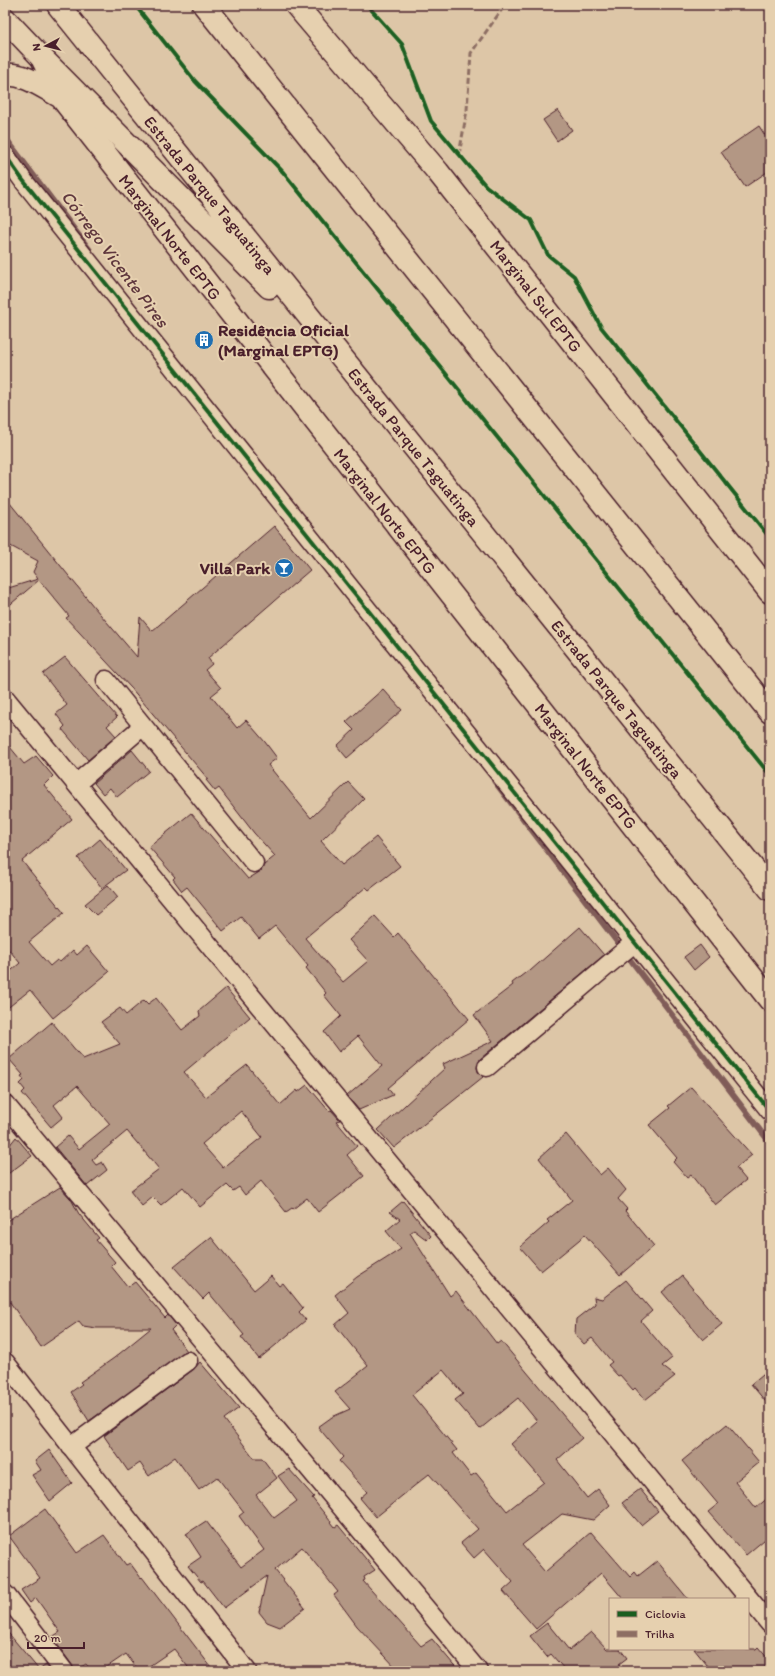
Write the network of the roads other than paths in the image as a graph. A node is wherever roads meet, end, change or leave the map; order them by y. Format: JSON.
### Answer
{"nodes":[{"id":1,"x":58,"y":5,"type":"edge"},
{"id":2,"x":204,"y":5,"type":"edge"},
{"id":3,"x":219,"y":5,"type":"edge"},
{"id":4,"x":296,"y":5,"type":"edge"},
{"id":5,"x":5,"y":19,"type":"edge"},
{"id":6,"x":42,"y":58,"type":"junction"},
{"id":7,"x":248,"y":61,"type":"junction"},
{"id":8,"x":5,"y":75,"type":"edge"},
{"id":9,"x":61,"y":97,"type":"junction"},
{"id":10,"x":5,"y":155,"type":"edge"},
{"id":11,"x":354,"y":372,"type":"junction"},
{"id":12,"x":770,"y":592,"type":"edge"},
{"id":13,"x":106,"y":680,"type":"dead end"},
{"id":14,"x":5,"y":698,"type":"edge"},
{"id":15,"x":770,"y":712,"type":"edge"},
{"id":16,"x":143,"y":726,"type":"junction"},
{"id":17,"x":76,"y":784,"type":"junction"},
{"id":18,"x":254,"y":862,"type":"dead end"},
{"id":19,"x":770,"y":889,"type":"edge"},
{"id":20,"x":635,"y":942,"type":"junction"},
{"id":21,"x":770,"y":1000,"type":"edge"},
{"id":22,"x":487,"y":1067,"type":"dead end"},
{"id":23,"x":5,"y":1104,"type":"edge"},
{"id":24,"x":770,"y":1111,"type":"edge"},
{"id":25,"x":188,"y":1361,"type":"dead end"},
{"id":26,"x":5,"y":1362,"type":"edge"},
{"id":27,"x":71,"y":1447,"type":"junction"},
{"id":28,"x":5,"y":1594,"type":"edge"},
{"id":29,"x":749,"y":1598,"type":"edge"},
{"id":30,"x":749,"y":1599,"type":"edge"},
{"id":31,"x":770,"y":1624,"type":"edge"},
{"id":32,"x":64,"y":1671,"type":"edge"},
{"id":33,"x":247,"y":1671,"type":"edge"},
{"id":34,"x":478,"y":1671,"type":"edge"}],
"edges":[{"from":1,"to":11,"type":"main road","name":"Estrada Parque Taguatinga"},
{"from":2,"to":7,"type":"main road"},
{"from":3,"to":7,"type":"main road"},
{"from":4,"to":12,"type":"main road","name":"Marginal Sul EPTG"},
{"from":5,"to":6,"type":"main road","name":"Marginal Norte EPTG"},
{"from":6,"to":9,"type":"main road","name":"Marginal Norte EPTG"},
{"from":6,"to":11,"type":"main road"},
{"from":7,"to":15,"type":"main road"},
{"from":8,"to":9,"type":"main road"},
{"from":9,"to":21,"type":"main road","name":"Marginal Norte EPTG"},
{"from":10,"to":20,"type":"street"},
{"from":11,"to":19,"type":"main road","name":"Estrada Parque Taguatinga"},
{"from":13,"to":16,"type":"street"},
{"from":14,"to":17,"type":"street"},
{"from":16,"to":17,"type":"street"},
{"from":16,"to":18,"type":"street"},
{"from":17,"to":29,"type":"street"},
{"from":20,"to":22,"type":"street"},
{"from":20,"to":24,"type":"street"},
{"from":23,"to":34,"type":"street"},
{"from":25,"to":27,"type":"street"},
{"from":26,"to":27,"type":"street"},
{"from":27,"to":33,"type":"street"},
{"from":28,"to":32,"type":"street"},
{"from":30,"to":31,"type":"street"}]}
